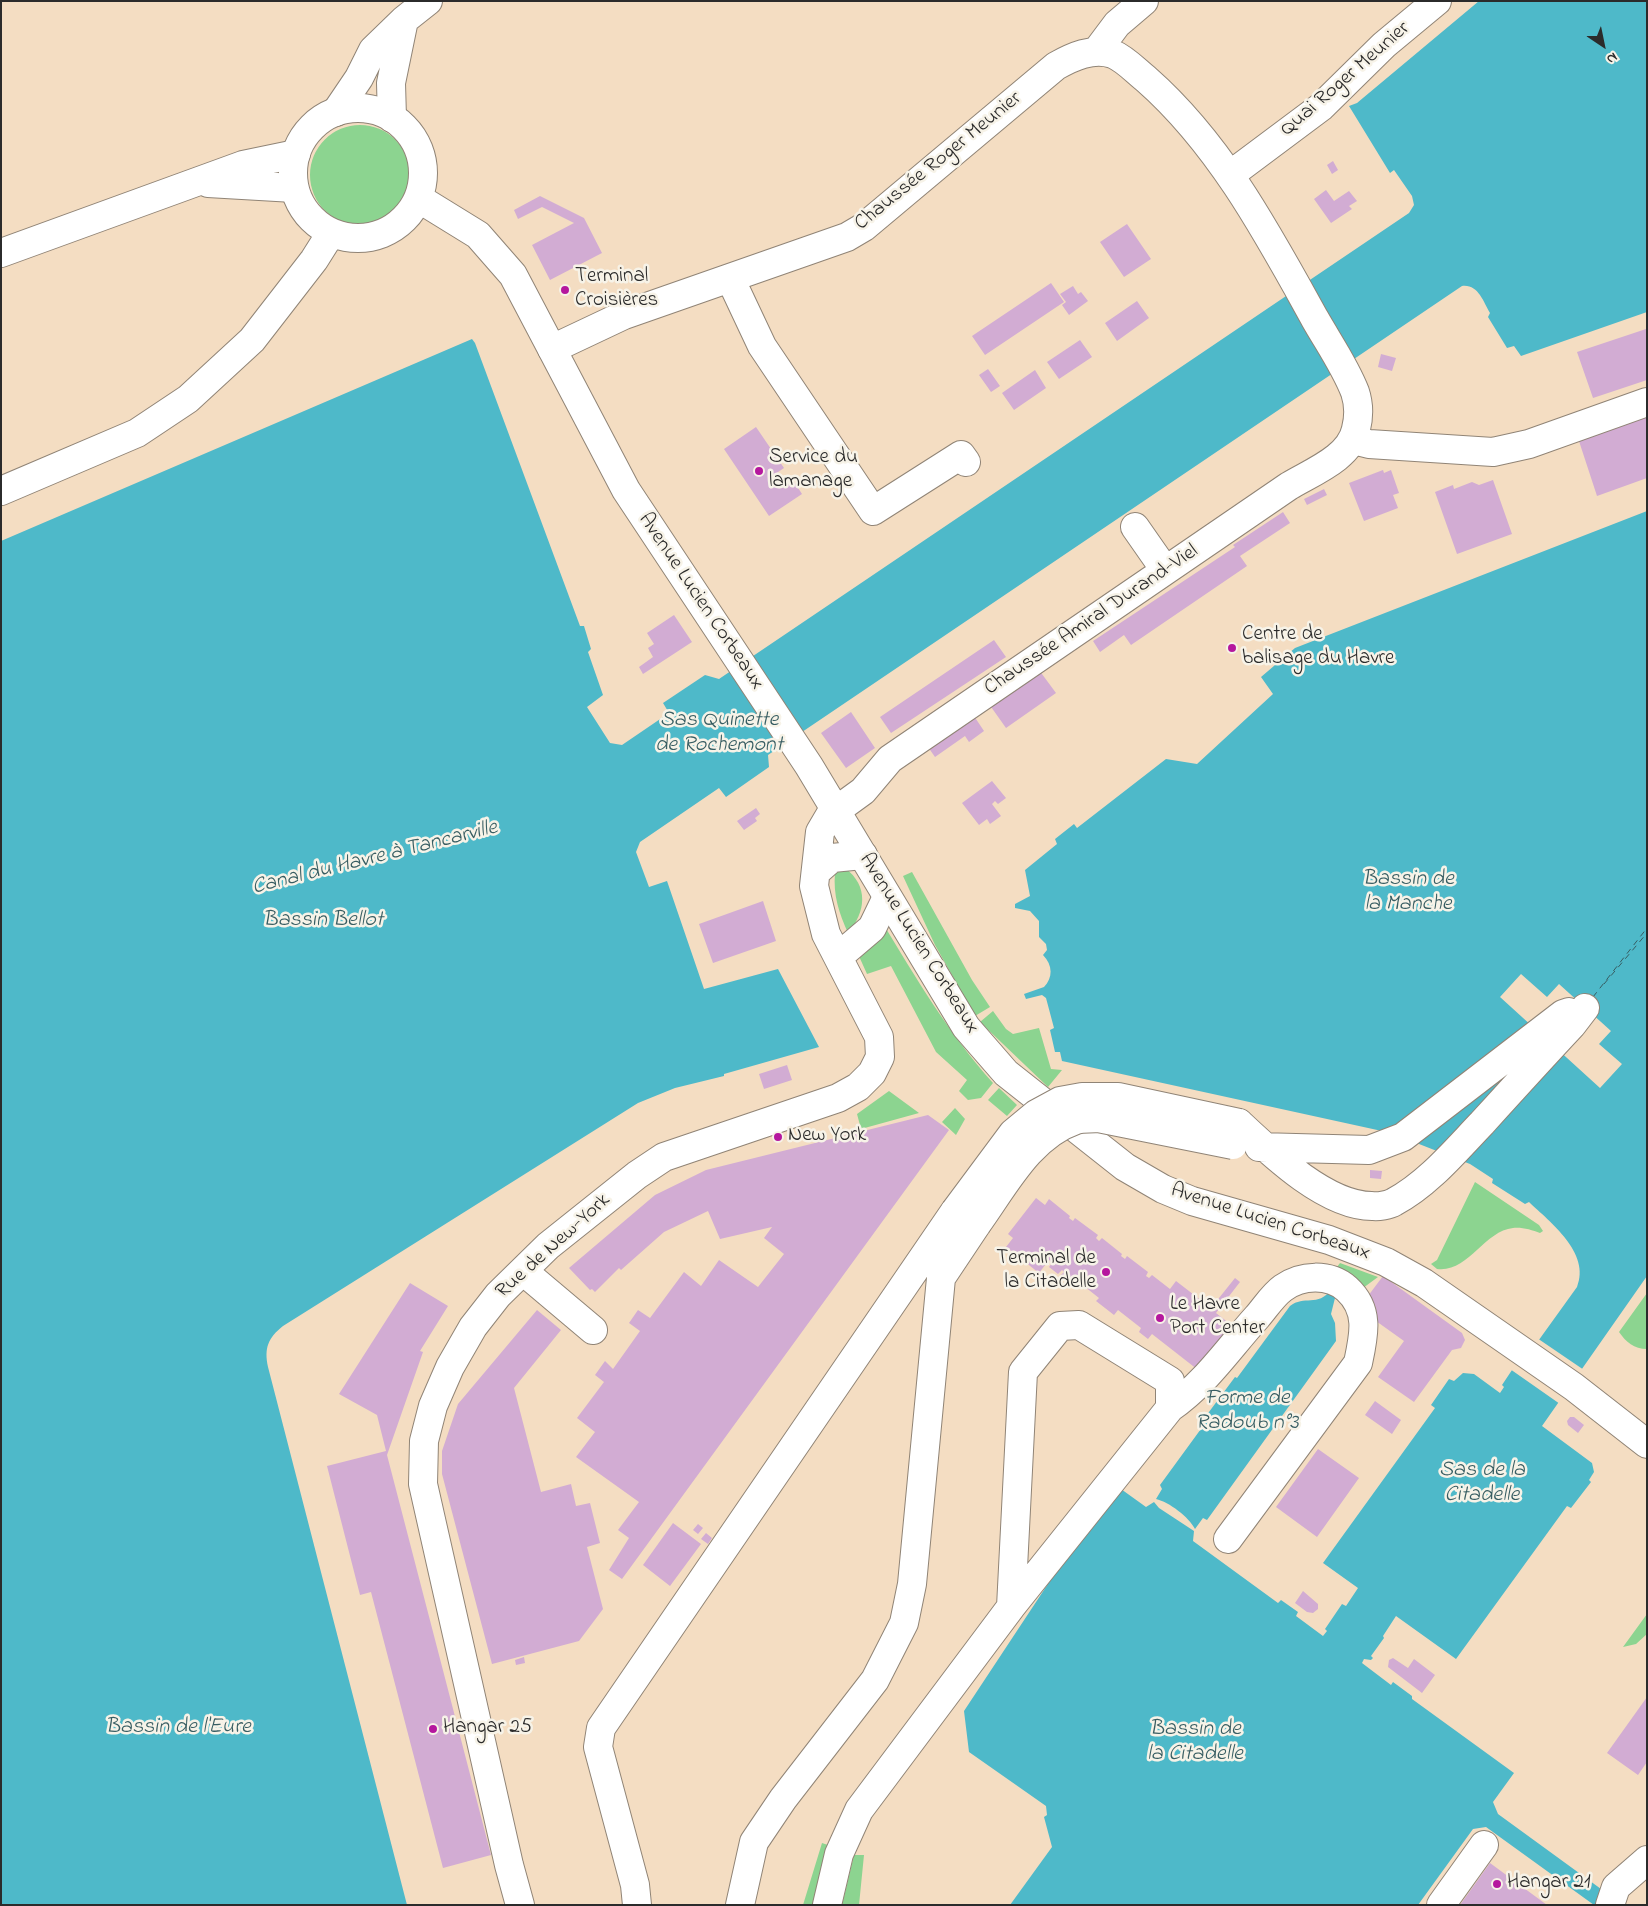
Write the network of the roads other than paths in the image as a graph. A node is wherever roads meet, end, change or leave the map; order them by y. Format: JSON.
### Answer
{"nodes":[{"id":1,"x":428,"y":1,"type":"edge"},
{"id":2,"x":1144,"y":1,"type":"edge"},
{"id":3,"x":1437,"y":1,"type":"edge"},
{"id":4,"x":404,"y":20,"type":"junction"},
{"id":5,"x":1096,"y":52,"type":"junction"},
{"id":6,"x":336,"y":112,"type":"junction"},
{"id":7,"x":392,"y":118,"type":"junction"},
{"id":8,"x":296,"y":154,"type":"junction"},
{"id":9,"x":1230,"y":175,"type":"junction"},
{"id":10,"x":197,"y":183,"type":"junction"},
{"id":11,"x":294,"y":188,"type":"junction"},
{"id":12,"x":418,"y":198,"type":"junction"},
{"id":13,"x":331,"y":233,"type":"junction"},
{"id":14,"x":1,"y":253,"type":"edge"},
{"id":15,"x":730,"y":278,"type":"junction"},
{"id":16,"x":552,"y":349,"type":"junction"},
{"id":17,"x":1647,"y":402,"type":"edge"},
{"id":18,"x":1353,"y":440,"type":"junction"},
{"id":19,"x":966,"y":462,"type":"dead end"},
{"id":20,"x":1,"y":491,"type":"edge"},
{"id":21,"x":1136,"y":527,"type":"dead end"},
{"id":22,"x":1165,"y":570,"type":"junction"},
{"id":23,"x":836,"y":809,"type":"junction"},
{"id":24,"x":863,"y":855,"type":"junction"},
{"id":25,"x":816,"y":872,"type":"junction"},
{"id":26,"x":888,"y":897,"type":"junction"},
{"id":27,"x":838,"y":957,"type":"junction"},
{"id":28,"x":1265,"y":1147,"type":"junction"},
{"id":29,"x":966,"y":1217,"type":"junction"},
{"id":30,"x":523,"y":1271,"type":"junction"},
{"id":31,"x":593,"y":1330,"type":"dead end"},
{"id":32,"x":1170,"y":1408,"type":"junction"},
{"id":33,"x":1647,"y":1444,"type":"edge"},
{"id":34,"x":1228,"y":1539,"type":"dead end"},
{"id":35,"x":1011,"y":1607,"type":"junction"},
{"id":36,"x":1484,"y":1844,"type":"dead end"},
{"id":37,"x":1647,"y":1860,"type":"edge"},
{"id":38,"x":1613,"y":1896,"type":"edge"},
{"id":39,"x":520,"y":1905,"type":"edge"},
{"id":40,"x":637,"y":1905,"type":"edge"},
{"id":41,"x":740,"y":1905,"type":"edge"},
{"id":42,"x":827,"y":1905,"type":"edge"},
{"id":43,"x":1441,"y":1905,"type":"edge"}],
"edges":[{"from":1,"to":4,"type":"street"},
{"from":2,"to":5,"type":"street"},
{"from":3,"to":9,"type":"street","name":"Quai Roger Meunier"},
{"from":4,"to":6,"type":"street"},
{"from":4,"to":7,"type":"street"},
{"from":5,"to":9,"type":"street"},
{"from":5,"to":15,"type":"street","name":"Chaussée Roger Meunier"},
{"from":6,"to":7,"type":"street"},
{"from":6,"to":8,"type":"street"},
{"from":7,"to":12,"type":"street"},
{"from":8,"to":10,"type":"street"},
{"from":8,"to":11,"type":"street"},
{"from":9,"to":18,"type":"street"},
{"from":10,"to":11,"type":"street"},
{"from":10,"to":14,"type":"street"},
{"from":11,"to":13,"type":"street"},
{"from":12,"to":13,"type":"street"},
{"from":12,"to":16,"type":"street","name":"Avenue Lucien Corbeaux"},
{"from":13,"to":20,"type":"street"},
{"from":15,"to":16,"type":"street","name":"Chaussée Roger Meunier"},
{"from":15,"to":19,"type":"street"},
{"from":16,"to":23,"type":"street","name":"Avenue Lucien Corbeaux"},
{"from":17,"to":18,"type":"street"},
{"from":18,"to":22,"type":"street","name":"Chaussée Amiral Durand-Viel"},
{"from":21,"to":22,"type":"street"},
{"from":22,"to":23,"type":"street","name":"Chaussée Amiral Durand-Viel"},
{"from":23,"to":24,"type":"street","name":"Avenue Lucien Corbeaux"},
{"from":23,"to":25,"type":"street","name":"Rue de New-York"},
{"from":24,"to":25,"type":"street"},
{"from":24,"to":26,"type":"street","name":"Avenue Lucien Corbeaux"},
{"from":25,"to":27,"type":"street","name":"Rue de New-York"},
{"from":26,"to":27,"type":"street"},
{"from":26,"to":33,"type":"street","name":"Avenue Lucien Corbeaux"},
{"from":27,"to":30,"type":"street","name":"Rue de New-York"},
{"from":28,"to":28,"type":"street"},
{"from":28,"to":29,"type":"street","bridge":true},
{"from":29,"to":40,"type":"street"},
{"from":29,"to":41,"type":"street"},
{"from":30,"to":31,"type":"street"},
{"from":30,"to":39,"type":"street","name":"Rue de New-York"},
{"from":32,"to":34,"type":"street"},
{"from":32,"to":35,"type":"street"},
{"from":32,"to":35,"type":"street"},
{"from":35,"to":42,"type":"street"},
{"from":36,"to":43,"type":"street"},
{"from":37,"to":38,"type":"street"}]}
